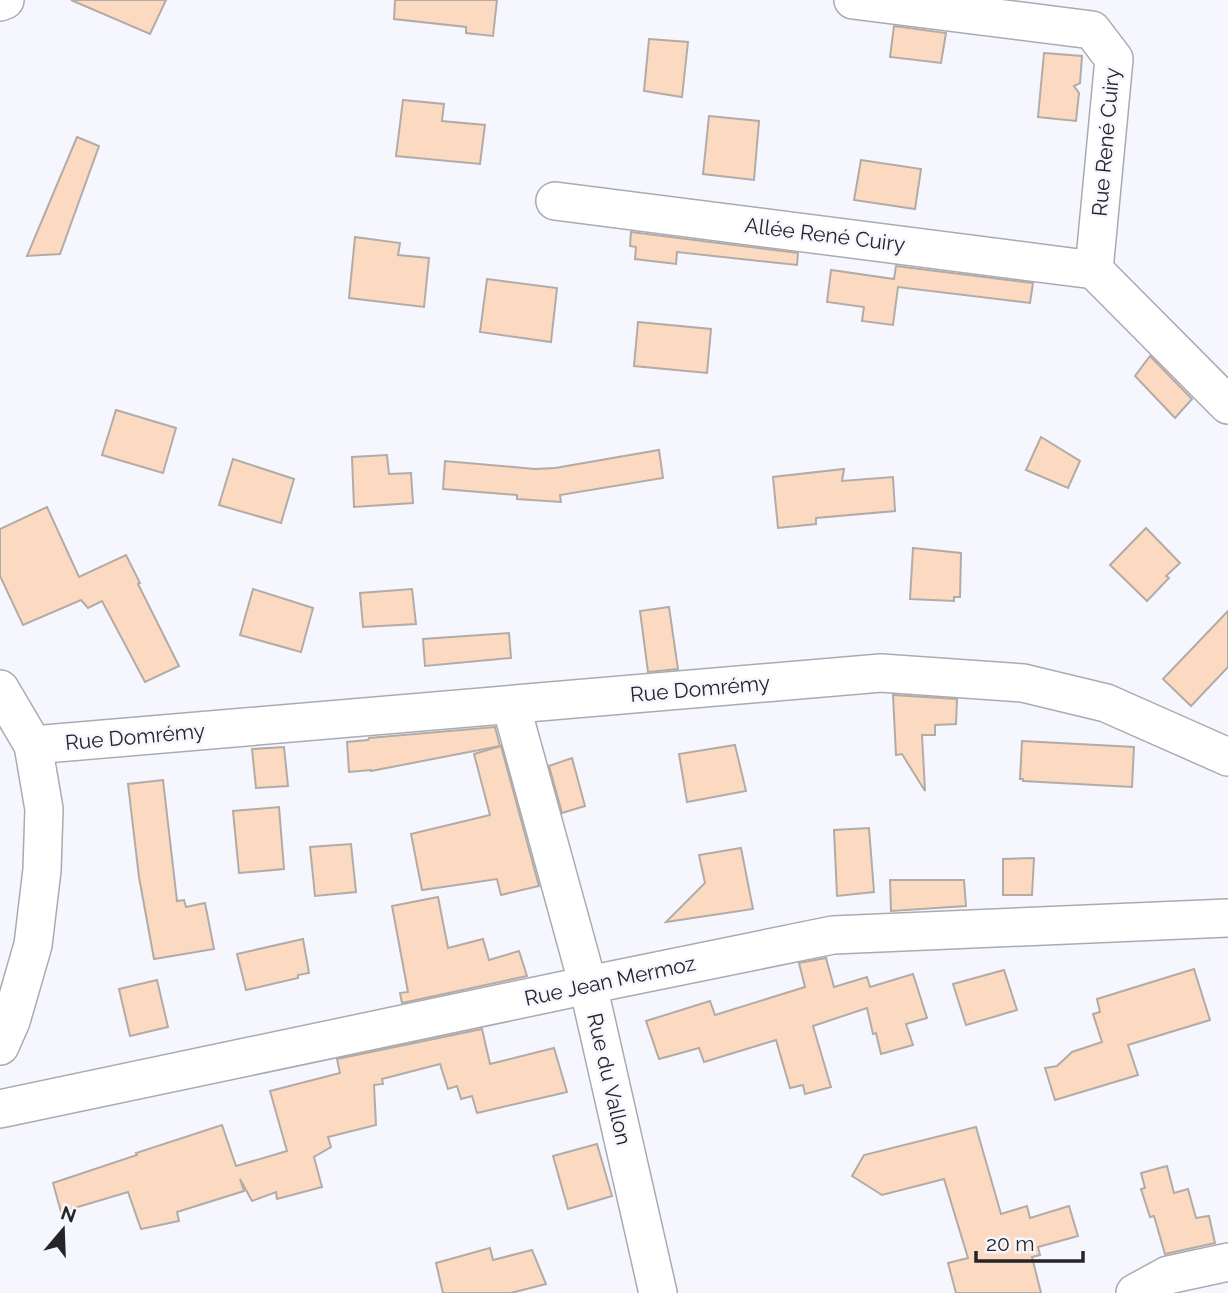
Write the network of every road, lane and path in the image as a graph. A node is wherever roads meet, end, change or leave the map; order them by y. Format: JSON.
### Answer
{"nodes":[{"id":1,"x":5,"y":0,"type":"edge"},
{"id":2,"x":853,"y":0,"type":"edge"},
{"id":3,"x":0,"y":2,"type":"edge"},
{"id":4,"x":555,"y":201,"type":"dead end"},
{"id":5,"x":1094,"y":270,"type":"junction"},
{"id":6,"x":1228,"y":405,"type":"edge"},
{"id":7,"x":0,"y":689,"type":"edge"},
{"id":8,"x":510,"y":705,"type":"junction"},
{"id":9,"x":33,"y":745,"type":"junction"},
{"id":10,"x":1228,"y":757,"type":"edge"},
{"id":11,"x":1228,"y":918,"type":"edge"},
{"id":12,"x":588,"y":985,"type":"junction"},
{"id":13,"x":0,"y":1046,"type":"edge"},
{"id":14,"x":0,"y":1109,"type":"edge"},
{"id":15,"x":1228,"y":1262,"type":"edge"},
{"id":16,"x":658,"y":1293,"type":"edge"},
{"id":17,"x":1135,"y":1293,"type":"edge"}],
"edges":[{"from":1,"to":3,"type":"street"},
{"from":2,"to":5,"type":"street","name":"Rue René Cuiry"},
{"from":4,"to":5,"type":"street","name":"Allée René Cuiry"},
{"from":5,"to":6,"type":"street"},
{"from":7,"to":9,"type":"street"},
{"from":8,"to":9,"type":"street","name":"Rue Domrémy"},
{"from":8,"to":10,"type":"street","name":"Rue Domrémy"},
{"from":8,"to":12,"type":"street","name":"Rue du Vallon"},
{"from":9,"to":13,"type":"street"},
{"from":11,"to":12,"type":"street","name":"Rue Jean Mermoz"},
{"from":12,"to":14,"type":"street","name":"Rue Jean Mermoz"},
{"from":12,"to":16,"type":"street","name":"Rue du Vallon"},
{"from":15,"to":17,"type":"street"}]}
